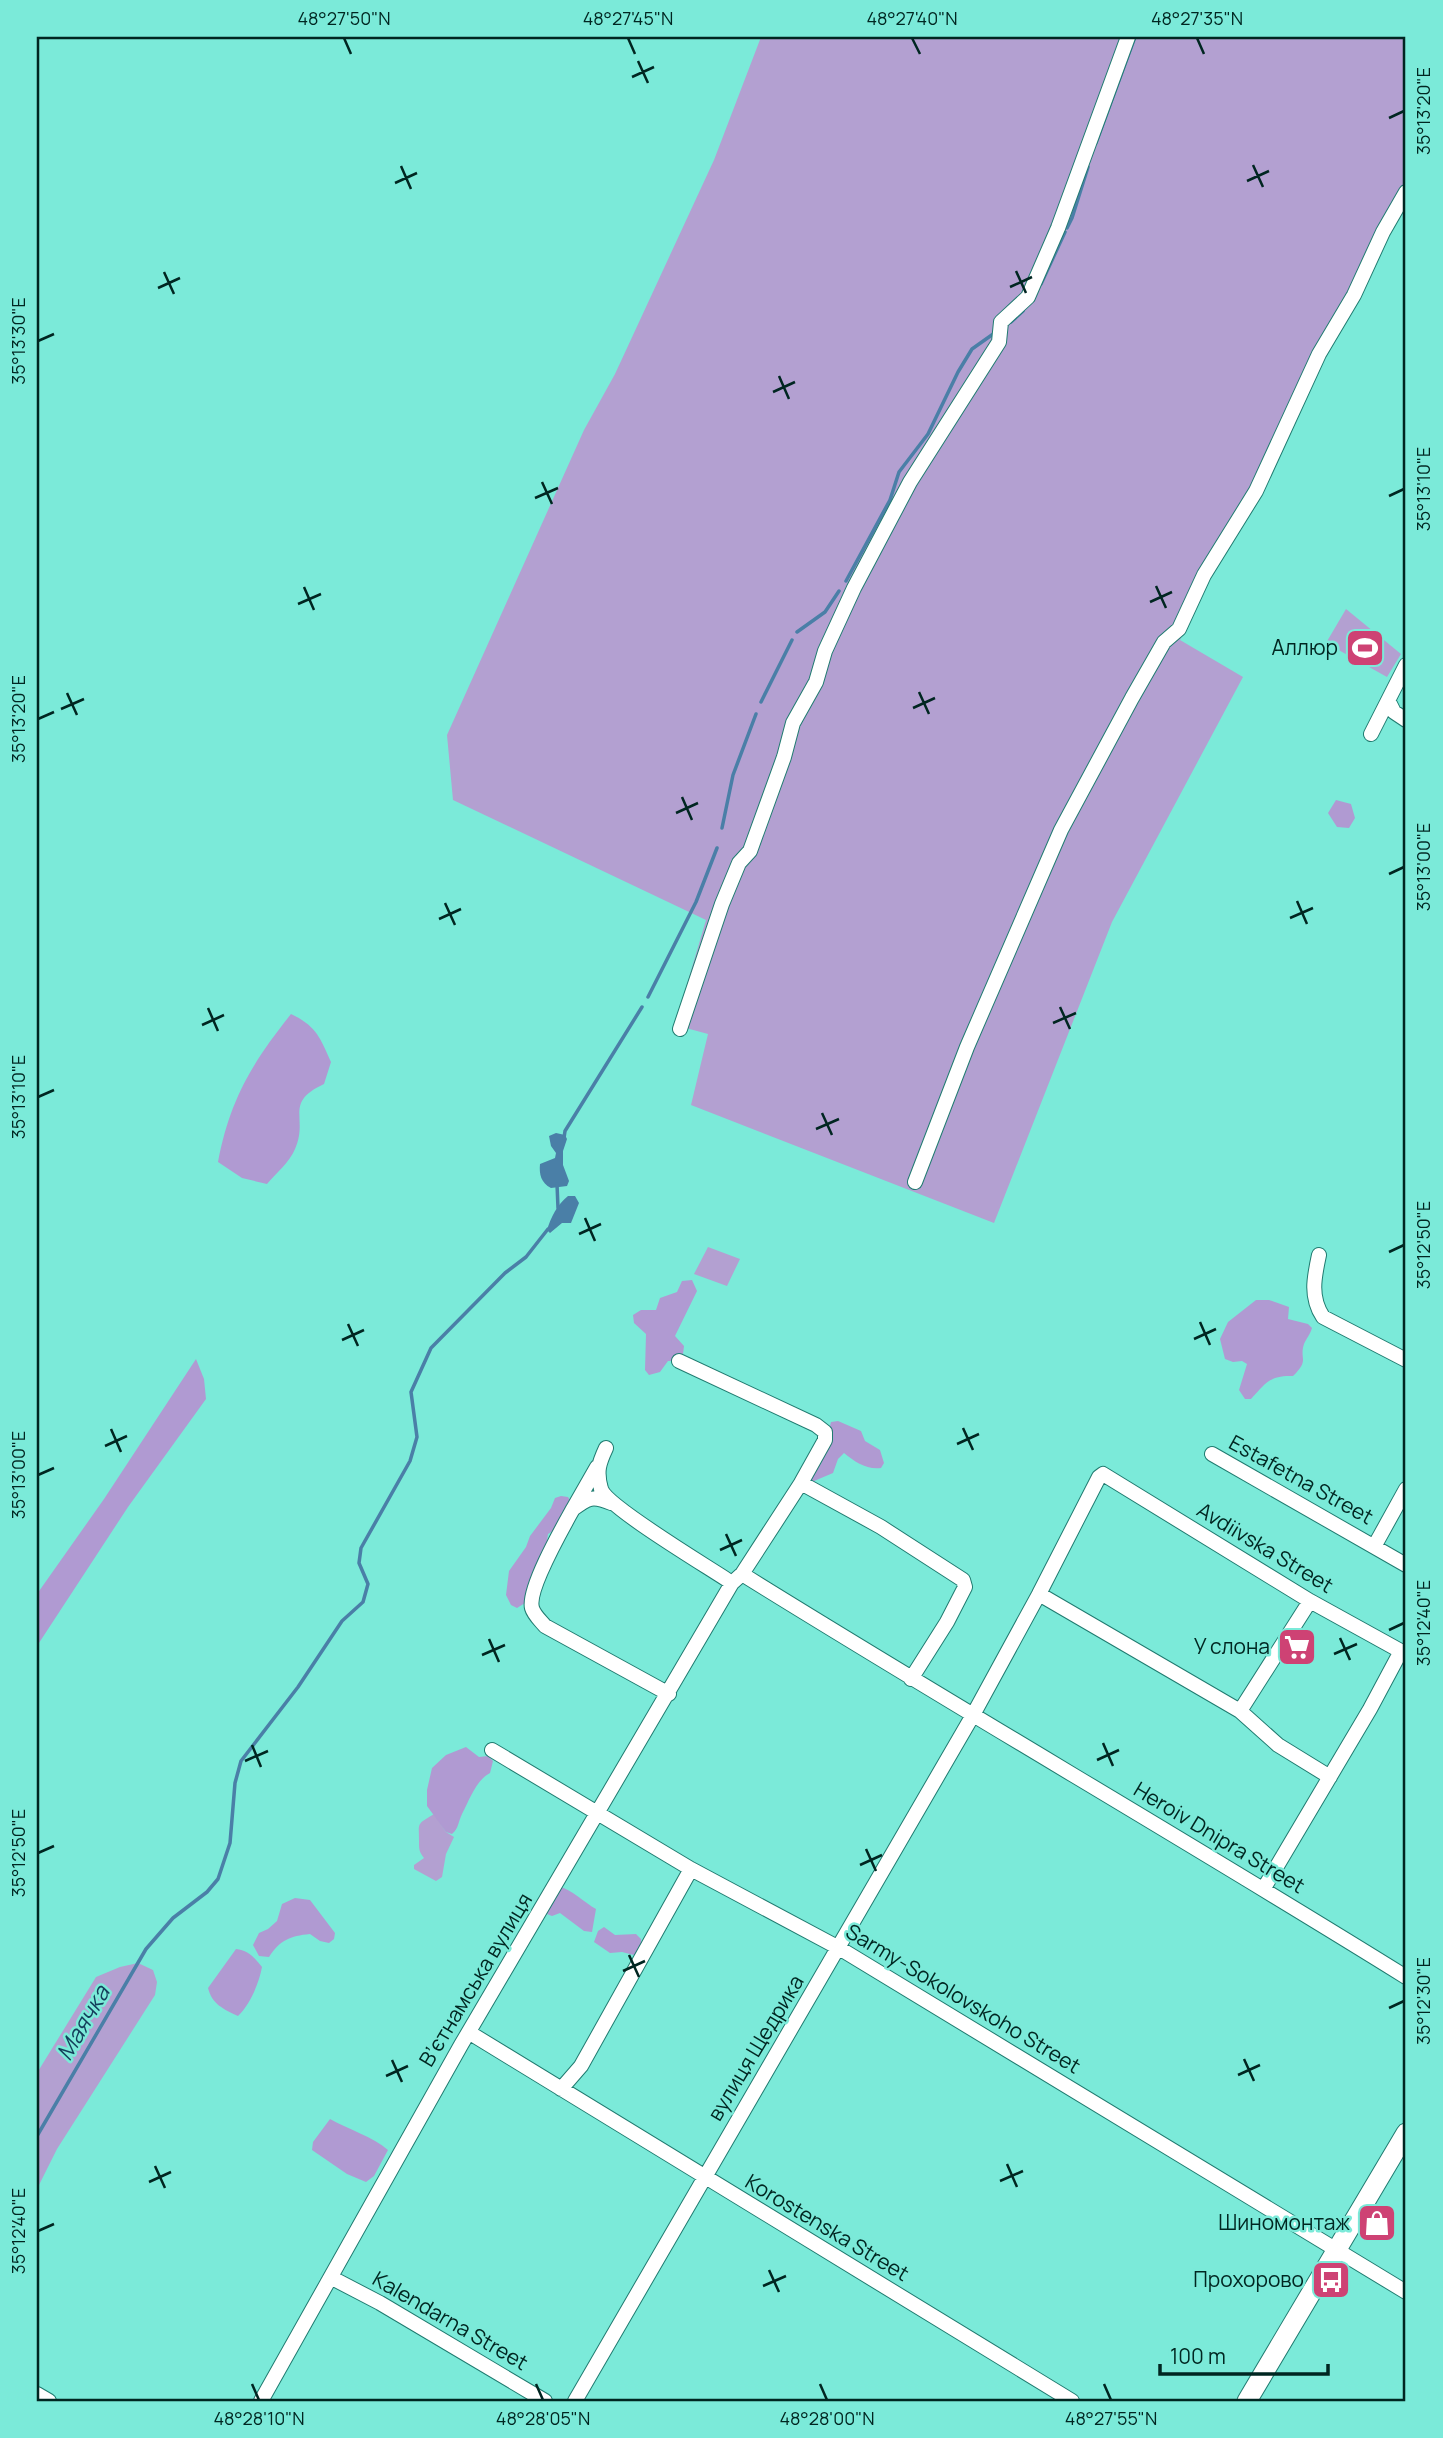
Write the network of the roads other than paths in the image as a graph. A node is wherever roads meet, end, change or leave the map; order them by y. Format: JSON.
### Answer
{"nodes":[{"id":1,"x":1128,"y":37,"type":"edge"},
{"id":2,"x":1406,"y":192,"type":"edge"},
{"id":3,"x":1406,"y":665,"type":"edge"},
{"id":4,"x":1389,"y":702,"type":"junction"},
{"id":5,"x":1406,"y":720,"type":"edge"},
{"id":6,"x":1371,"y":734,"type":"dead end"},
{"id":7,"x":680,"y":1029,"type":"dead end"},
{"id":8,"x":915,"y":1182,"type":"dead end"},
{"id":9,"x":1319,"y":1255,"type":"dead end"},
{"id":10,"x":1406,"y":1360,"type":"edge"},
{"id":11,"x":679,"y":1361,"type":"dead end"},
{"id":12,"x":606,"y":1448,"type":"dead end"},
{"id":13,"x":1212,"y":1454,"type":"dead end"},
{"id":14,"x":597,"y":1467,"type":"junction"},
{"id":15,"x":801,"y":1483,"type":"junction"},
{"id":16,"x":1406,"y":1489,"type":"edge"},
{"id":17,"x":612,"y":1503,"type":"junction"},
{"id":18,"x":573,"y":1509,"type":"junction"},
{"id":19,"x":1375,"y":1545,"type":"junction"},
{"id":20,"x":1406,"y":1565,"type":"edge"},
{"id":21,"x":737,"y":1578,"type":"junction"},
{"id":22,"x":1039,"y":1594,"type":"junction"},
{"id":23,"x":1310,"y":1601,"type":"junction"},
{"id":24,"x":1404,"y":1653,"type":"edge"},
{"id":25,"x":911,"y":1679,"type":"junction"},
{"id":26,"x":669,"y":1695,"type":"junction"},
{"id":27,"x":1240,"y":1711,"type":"junction"},
{"id":28,"x":973,"y":1715,"type":"junction"},
{"id":29,"x":492,"y":1750,"type":"dead end"},
{"id":30,"x":1330,"y":1777,"type":"junction"},
{"id":31,"x":599,"y":1813,"type":"junction"},
{"id":32,"x":691,"y":1869,"type":"junction"},
{"id":33,"x":1264,"y":1888,"type":"junction"},
{"id":34,"x":839,"y":1948,"type":"junction"},
{"id":35,"x":1406,"y":1977,"type":"edge"},
{"id":36,"x":470,"y":2033,"type":"junction"},
{"id":37,"x":561,"y":2089,"type":"junction"},
{"id":38,"x":1406,"y":2133,"type":"edge"},
{"id":39,"x":704,"y":2178,"type":"junction"},
{"id":40,"x":1338,"y":2249,"type":"junction"},
{"id":41,"x":332,"y":2278,"type":"junction"},
{"id":42,"x":1406,"y":2292,"type":"edge"},
{"id":43,"x":37,"y":2394,"type":"edge"},
{"id":44,"x":48,"y":2401,"type":"edge"},
{"id":45,"x":261,"y":2401,"type":"edge"},
{"id":46,"x":545,"y":2401,"type":"edge"},
{"id":47,"x":575,"y":2401,"type":"edge"},
{"id":48,"x":1072,"y":2401,"type":"edge"},
{"id":49,"x":1247,"y":2401,"type":"edge"}],
"edges":[{"from":1,"to":7,"type":"street"},
{"from":2,"to":8,"type":"street"},
{"from":3,"to":4,"type":"street"},
{"from":4,"to":5,"type":"street"},
{"from":4,"to":6,"type":"street"},
{"from":9,"to":10,"type":"street"},
{"from":11,"to":15,"type":"street","name":"Вʼєтнамська вулиця"},
{"from":12,"to":14,"type":"street"},
{"from":13,"to":19,"type":"street","name":"Estafetna Street"},
{"from":14,"to":17,"type":"street"},
{"from":14,"to":18,"type":"street"},
{"from":15,"to":21,"type":"street","name":"Вʼєтнамська вулиця"},
{"from":15,"to":25,"type":"street"},
{"from":16,"to":19,"type":"street"},
{"from":17,"to":18,"type":"street"},
{"from":17,"to":21,"type":"street","name":"Heroiv Dnipra Street"},
{"from":18,"to":26,"type":"street"},
{"from":19,"to":20,"type":"street","name":"Estafetna Street"},
{"from":21,"to":25,"type":"street","name":"Heroiv Dnipra Street"},
{"from":21,"to":26,"type":"street","name":"Вʼєтнамська вулиця"},
{"from":22,"to":23,"type":"street","name":"Avdiivska Street"},
{"from":22,"to":27,"type":"street"},
{"from":22,"to":28,"type":"street"},
{"from":23,"to":24,"type":"street","name":"Avdiivska Street"},
{"from":23,"to":27,"type":"street"},
{"from":24,"to":30,"type":"street"},
{"from":25,"to":28,"type":"street","name":"Heroiv Dnipra Street"},
{"from":26,"to":31,"type":"street","name":"Вʼєтнамська вулиця"},
{"from":27,"to":30,"type":"street"},
{"from":28,"to":33,"type":"street","name":"Heroiv Dnipra Street"},
{"from":28,"to":34,"type":"street","name":"вулиця Щедрика"},
{"from":29,"to":31,"type":"street","name":"Sarmy-Sokolovskoho Street"},
{"from":30,"to":33,"type":"street"},
{"from":31,"to":32,"type":"street","name":"Sarmy-Sokolovskoho Street"},
{"from":31,"to":36,"type":"street","name":"Вʼєтнамська вулиця"},
{"from":32,"to":34,"type":"street","name":"Sarmy-Sokolovskoho Street"},
{"from":32,"to":37,"type":"street"},
{"from":33,"to":35,"type":"street","name":"Heroiv Dnipra Street"},
{"from":34,"to":39,"type":"street","name":"вулиця Щедрика"},
{"from":34,"to":40,"type":"street","name":"Sarmy-Sokolovskoho Street"},
{"from":36,"to":37,"type":"street","name":"Korostenska Street"},
{"from":36,"to":41,"type":"street","name":"Вʼєтнамська вулиця"},
{"from":37,"to":39,"type":"street","name":"Korostenska Street"},
{"from":38,"to":40,"type":"main road"},
{"from":39,"to":47,"type":"street","name":"вулиця Щедрика"},
{"from":39,"to":48,"type":"street","name":"Korostenska Street"},
{"from":40,"to":42,"type":"street","name":"Sarmy-Sokolovskoho Street"},
{"from":40,"to":49,"type":"main road"},
{"from":41,"to":45,"type":"street","name":"Вʼєтнамська вулиця"},
{"from":41,"to":46,"type":"street","name":"Kalendarna Street"},
{"from":43,"to":44,"type":"street"}]}
